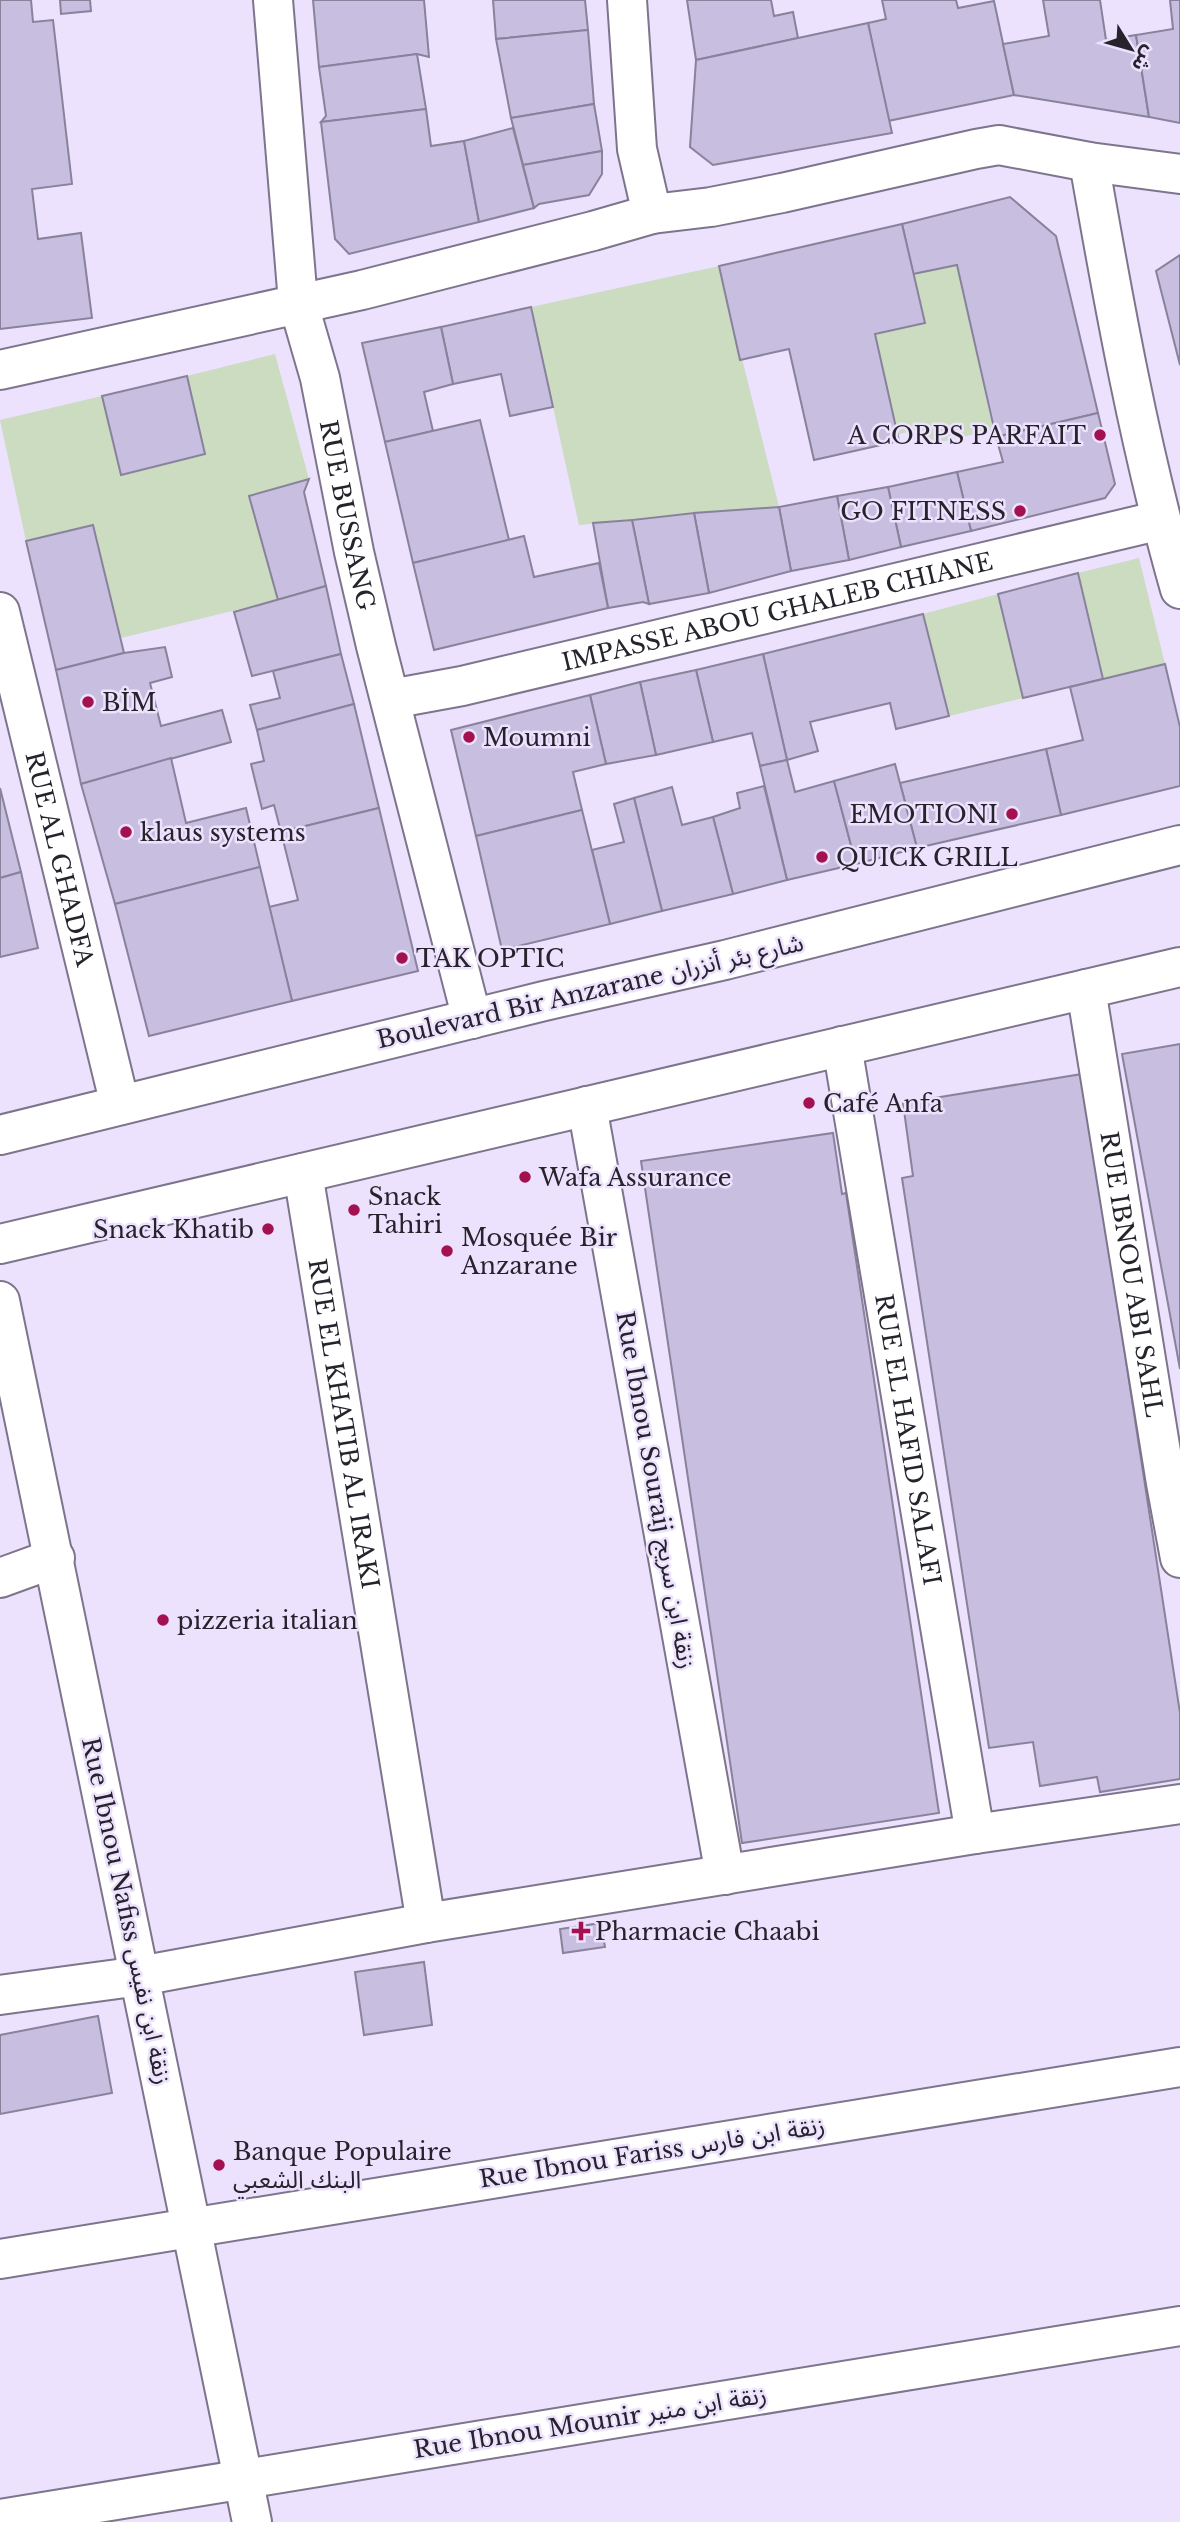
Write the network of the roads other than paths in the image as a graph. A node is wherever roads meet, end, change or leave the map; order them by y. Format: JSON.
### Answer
{"nodes":[{"id":1,"x":273,"y":0,"type":"edge"},
{"id":2,"x":627,"y":0,"type":"edge"},
{"id":3,"x":1089,"y":162,"type":"junction"},
{"id":4,"x":1180,"y":174,"type":"edge"},
{"id":5,"x":652,"y":214,"type":"junction"},
{"id":6,"x":298,"y":302,"type":"junction"},
{"id":7,"x":0,"y":370,"type":"edge"},
{"id":8,"x":1161,"y":520,"type":"junction"},
{"id":9,"x":1180,"y":589,"type":"edge"},
{"id":10,"x":0,"y":612,"type":"edge"},
{"id":11,"x":391,"y":699,"type":"junction"},
{"id":12,"x":14,"y":732,"type":"edge"},
{"id":13,"x":1180,"y":845,"type":"edge"},
{"id":14,"x":1180,"y":967,"type":"edge"},
{"id":15,"x":1086,"y":989,"type":"junction"},
{"id":16,"x":472,"y":1019,"type":"junction"},
{"id":17,"x":842,"y":1046,"type":"junction"},
{"id":18,"x":121,"y":1105,"type":"junction"},
{"id":19,"x":587,"y":1106,"type":"junction"},
{"id":20,"x":0,"y":1135,"type":"edge"},
{"id":21,"x":303,"y":1173,"type":"junction"},
{"id":22,"x":0,"y":1244,"type":"edge"},
{"id":23,"x":0,"y":1301,"type":"edge"},
{"id":24,"x":55,"y":1558,"type":"junction"},
{"id":25,"x":1180,"y":1558,"type":"edge"},
{"id":26,"x":0,"y":1578,"type":"edge"},
{"id":27,"x":1180,"y":1804,"type":"edge"},
{"id":28,"x":975,"y":1834,"type":"junction"},
{"id":29,"x":724,"y":1875,"type":"junction"},
{"id":30,"x":426,"y":1923,"type":"junction"},
{"id":31,"x":140,"y":1976,"type":"junction"},
{"id":32,"x":0,"y":1995,"type":"edge"},
{"id":33,"x":1180,"y":2067,"type":"edge"},
{"id":34,"x":192,"y":2227,"type":"junction"},
{"id":35,"x":0,"y":2259,"type":"edge"},
{"id":36,"x":1180,"y":2326,"type":"edge"},
{"id":37,"x":244,"y":2479,"type":"junction"},
{"id":38,"x":0,"y":2519,"type":"edge"},
{"id":39,"x":252,"y":2522,"type":"edge"}],
"edges":[{"from":1,"to":6,"type":"street","name":"RUE BUSSANG"},
{"from":2,"to":5,"type":"street"},
{"from":3,"to":4,"type":"street"},
{"from":3,"to":5,"type":"street"},
{"from":3,"to":8,"type":"street"},
{"from":5,"to":6,"type":"street"},
{"from":6,"to":7,"type":"street"},
{"from":6,"to":11,"type":"street","name":"RUE BUSSANG"},
{"from":8,"to":9,"type":"street"},
{"from":8,"to":11,"type":"street","name":"IMPASSE ABOU GHALEB CHIANE"},
{"from":10,"to":12,"type":"street","name":"RUE AL GHADFA"},
{"from":11,"to":16,"type":"street","name":"RUE BUSSANG"},
{"from":12,"to":18,"type":"street","name":"RUE AL GHADFA"},
{"from":13,"to":16,"type":"street","name":"Boulevard Bir Anzarane شارع بئر أنزران"},
{"from":14,"to":15,"type":"street"},
{"from":15,"to":17,"type":"street"},
{"from":15,"to":25,"type":"street","name":"RUE IBNOU ABI SAHL"},
{"from":16,"to":18,"type":"street","name":"Boulevard Bir Anzarane شارع بئر أنزران"},
{"from":17,"to":19,"type":"street"},
{"from":17,"to":28,"type":"street","name":"RUE EL HAFID SALAFI"},
{"from":18,"to":20,"type":"street","name":"Boulevard Bir Anzarane شارع بئر أنزران"},
{"from":19,"to":21,"type":"street"},
{"from":19,"to":29,"type":"street","name":"Rue Ibnou Souraij زنقة ابن سريج"},
{"from":21,"to":22,"type":"street"},
{"from":21,"to":30,"type":"street","name":"RUE EL KHATIB AL IRAKI"},
{"from":23,"to":24,"type":"street","name":"Rue Ibnou Nafiss زنقة ابن نفيس"},
{"from":24,"to":26,"type":"street"},
{"from":24,"to":31,"type":"street","name":"Rue Ibnou Nafiss زنقة ابن نفيس"},
{"from":27,"to":28,"type":"street"},
{"from":28,"to":29,"type":"street"},
{"from":29,"to":30,"type":"street"},
{"from":30,"to":31,"type":"street"},
{"from":31,"to":32,"type":"street"},
{"from":31,"to":34,"type":"street","name":"Rue Ibnou Nafiss زنقة ابن نفيس"},
{"from":33,"to":34,"type":"street","name":"Rue Ibnou Fariss زنقة ابن فارس"},
{"from":34,"to":35,"type":"street","name":"Rue Ibnou Fariss زنقة ابن فارس"},
{"from":34,"to":37,"type":"street","name":"Rue Ibnou Nafiss زنقة ابن نفيس"},
{"from":36,"to":37,"type":"street","name":"Rue Ibnou Mounir زنقة ابن منير"},
{"from":37,"to":38,"type":"street","name":"Rue Ibnou Mounir زنقة ابن منير"},
{"from":37,"to":39,"type":"street","name":"Rue Ibnou Nafiss زنقة ابن نفيس"}]}
